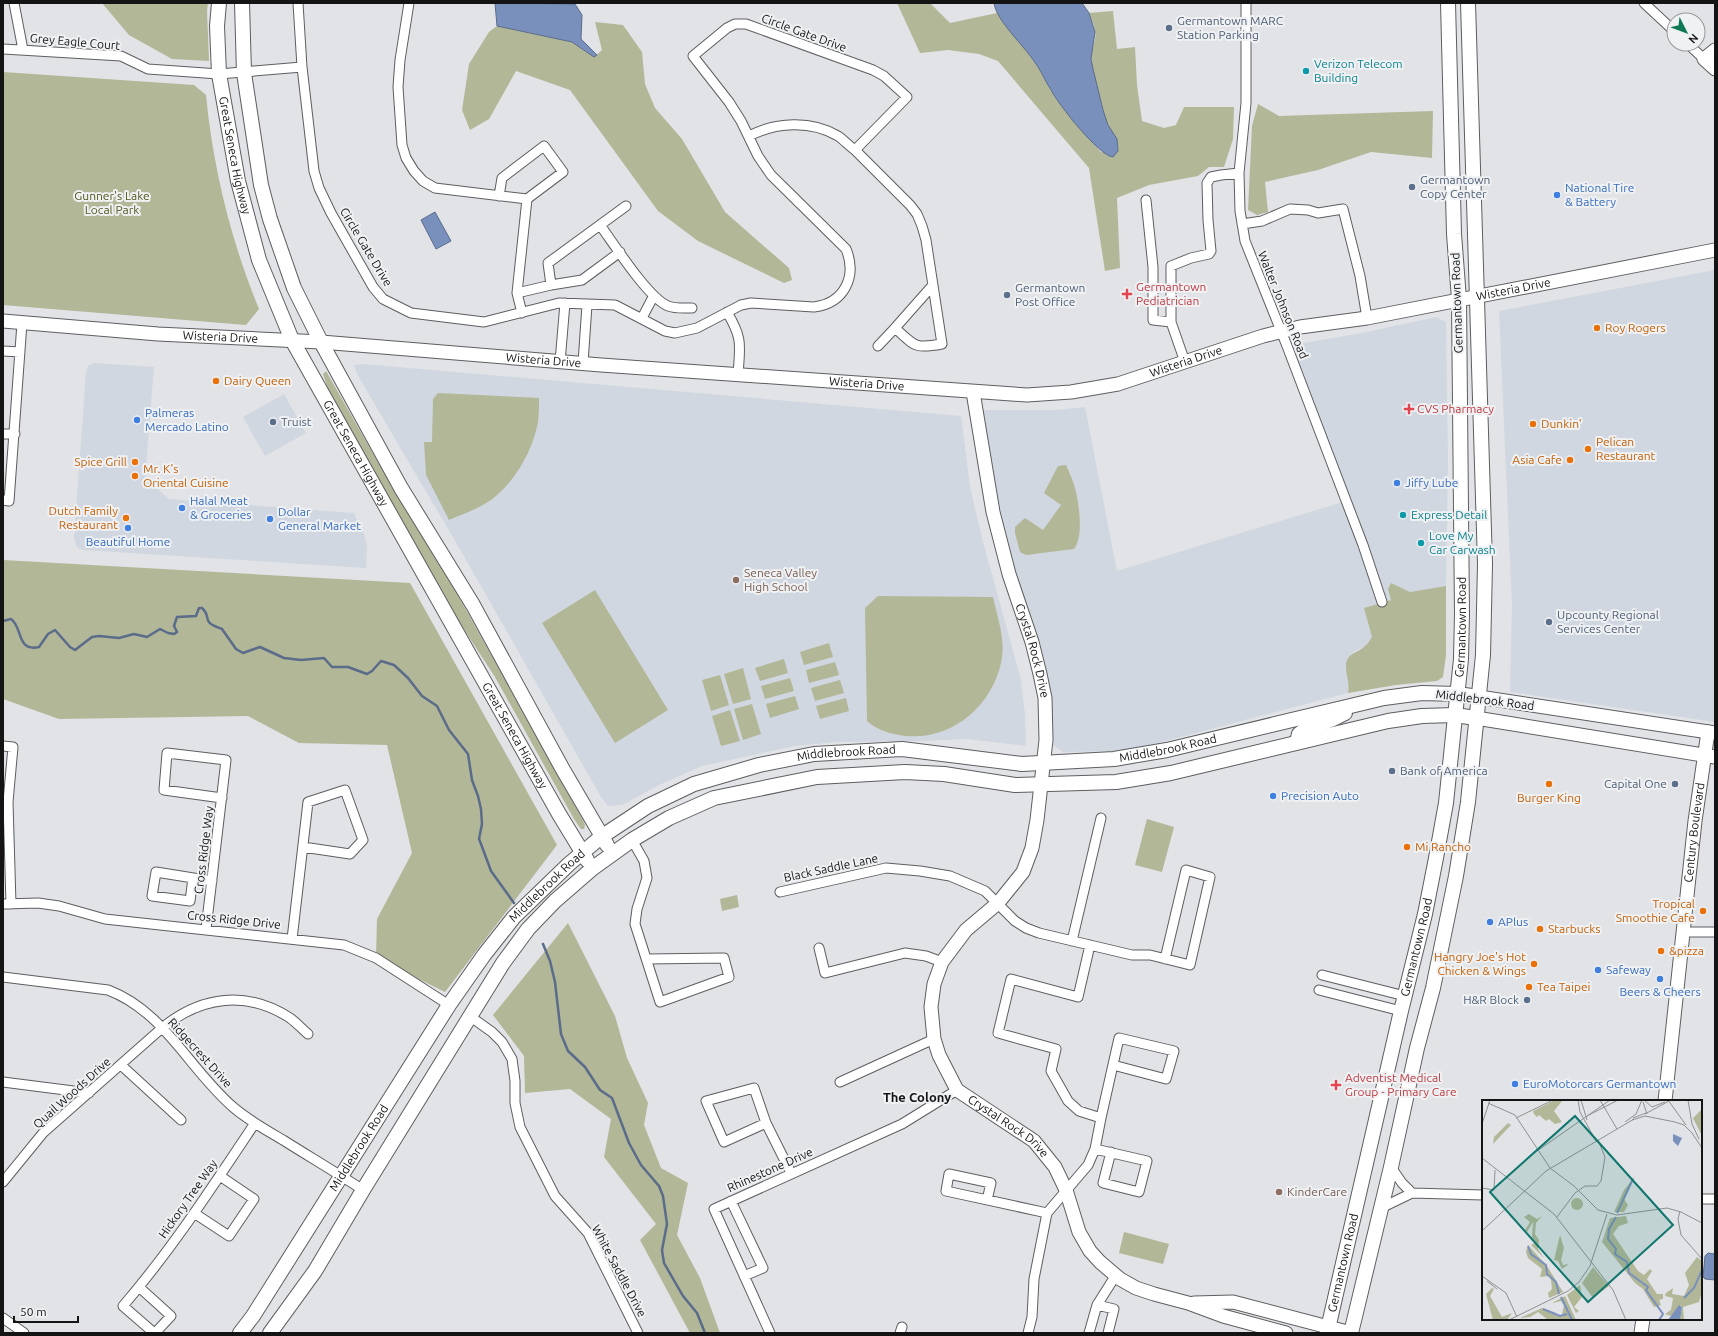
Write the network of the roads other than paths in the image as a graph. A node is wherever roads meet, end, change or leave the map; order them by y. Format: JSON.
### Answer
{"nodes":[{"id":1,"x":14,"y":3,"type":"edge"},
{"id":2,"x":219,"y":3,"type":"edge"},
{"id":3,"x":242,"y":3,"type":"edge"},
{"id":4,"x":298,"y":3,"type":"edge"},
{"id":5,"x":410,"y":3,"type":"edge"},
{"id":6,"x":1246,"y":3,"type":"edge"},
{"id":7,"x":1448,"y":3,"type":"edge"},
{"id":8,"x":1468,"y":3,"type":"edge"},
{"id":9,"x":1644,"y":3,"type":"edge"},
{"id":10,"x":1666,"y":24,"type":"edge"},
{"id":11,"x":3,"y":49,"type":"edge"},
{"id":12,"x":23,"y":50,"type":"junction"},
{"id":13,"x":1715,"y":50,"type":"edge"},
{"id":14,"x":1697,"y":52,"type":"edge"},
{"id":15,"x":1704,"y":59,"type":"junction"},
{"id":16,"x":302,"y":67,"type":"junction"},
{"id":17,"x":1715,"y":69,"type":"edge"},
{"id":18,"x":244,"y":73,"type":"junction"},
{"id":19,"x":219,"y":74,"type":"junction"},
{"id":20,"x":749,"y":136,"type":"junction"},
{"id":21,"x":854,"y":150,"type":"junction"},
{"id":22,"x":1239,"y":173,"type":"junction"},
{"id":23,"x":499,"y":196,"type":"junction"},
{"id":24,"x":527,"y":199,"type":"junction"},
{"id":25,"x":1146,"y":200,"type":"dead end"},
{"id":26,"x":626,"y":206,"type":"dead end"},
{"id":27,"x":1242,"y":224,"type":"junction"},
{"id":28,"x":600,"y":225,"type":"junction"},
{"id":29,"x":1715,"y":250,"type":"edge"},
{"id":30,"x":620,"y":252,"type":"junction"},
{"id":31,"x":1153,"y":266,"type":"junction"},
{"id":32,"x":1170,"y":266,"type":"junction"},
{"id":33,"x":551,"y":285,"type":"junction"},
{"id":34,"x":933,"y":285,"type":"junction"},
{"id":35,"x":517,"y":293,"type":"junction"},
{"id":36,"x":1478,"y":296,"type":"junction"},
{"id":37,"x":653,"y":297,"type":"junction"},
{"id":38,"x":1459,"y":299,"type":"junction"},
{"id":39,"x":565,"y":303,"type":"junction"},
{"id":40,"x":587,"y":305,"type":"junction"},
{"id":41,"x":692,"y":308,"type":"dead end"},
{"id":42,"x":727,"y":312,"type":"junction"},
{"id":43,"x":522,"y":313,"type":"junction"},
{"id":44,"x":642,"y":318,"type":"junction"},
{"id":45,"x":1367,"y":318,"type":"junction"},
{"id":46,"x":3,"y":321,"type":"edge"},
{"id":47,"x":1171,"y":322,"type":"junction"},
{"id":48,"x":22,"y":323,"type":"junction"},
{"id":49,"x":895,"y":328,"type":"junction"},
{"id":50,"x":1282,"y":332,"type":"junction"},
{"id":51,"x":292,"y":340,"type":"junction"},
{"id":52,"x":321,"y":342,"type":"junction"},
{"id":53,"x":878,"y":346,"type":"dead end"},
{"id":54,"x":3,"y":351,"type":"edge"},
{"id":55,"x":20,"y":352,"type":"junction"},
{"id":56,"x":560,"y":362,"type":"junction"},
{"id":57,"x":1185,"y":362,"type":"junction"},
{"id":58,"x":583,"y":364,"type":"junction"},
{"id":59,"x":738,"y":375,"type":"junction"},
{"id":60,"x":973,"y":392,"type":"junction"},
{"id":61,"x":3,"y":434,"type":"edge"},
{"id":62,"x":15,"y":434,"type":"junction"},
{"id":63,"x":3,"y":500,"type":"edge"},
{"id":64,"x":1382,"y":602,"type":"dead end"},
{"id":65,"x":1457,"y":694,"type":"junction"},
{"id":66,"x":1479,"y":697,"type":"junction"},
{"id":67,"x":1357,"y":704,"type":"junction"},
{"id":68,"x":1455,"y":715,"type":"junction"},
{"id":69,"x":1476,"y":718,"type":"junction"},
{"id":70,"x":1711,"y":733,"type":"edge"},
{"id":71,"x":1297,"y":742,"type":"junction"},
{"id":72,"x":3,"y":746,"type":"edge"},
{"id":73,"x":1710,"y":756,"type":"edge"},
{"id":74,"x":1043,"y":763,"type":"junction"},
{"id":75,"x":1041,"y":785,"type":"junction"},
{"id":76,"x":6,"y":787,"type":"edge"},
{"id":77,"x":222,"y":798,"type":"junction"},
{"id":78,"x":1101,"y":818,"type":"dead end"},
{"id":79,"x":601,"y":837,"type":"junction"},
{"id":80,"x":632,"y":840,"type":"junction"},
{"id":81,"x":303,"y":847,"type":"junction"},
{"id":82,"x":582,"y":853,"type":"junction"},
{"id":83,"x":612,"y":853,"type":"junction"},
{"id":84,"x":593,"y":868,"type":"junction"},
{"id":85,"x":193,"y":878,"type":"junction"},
{"id":86,"x":212,"y":880,"type":"junction"},
{"id":87,"x":780,"y":892,"type":"dead end"},
{"id":88,"x":998,"y":903,"type":"junction"},
{"id":89,"x":7,"y":904,"type":"edge"},
{"id":90,"x":206,"y":929,"type":"junction"},
{"id":91,"x":1683,"y":932,"type":"junction"},
{"id":92,"x":1715,"y":932,"type":"edge"},
{"id":93,"x":292,"y":939,"type":"junction"},
{"id":94,"x":1072,"y":941,"type":"junction"},
{"id":95,"x":1090,"y":945,"type":"junction"},
{"id":96,"x":819,"y":948,"type":"dead end"},
{"id":97,"x":646,"y":959,"type":"junction"},
{"id":98,"x":1165,"y":959,"type":"junction"},
{"id":99,"x":942,"y":962,"type":"junction"},
{"id":100,"x":1322,"y":975,"type":"dead end"},
{"id":101,"x":3,"y":977,"type":"edge"},
{"id":102,"x":1319,"y":990,"type":"dead end"},
{"id":103,"x":1405,"y":996,"type":"junction"},
{"id":104,"x":449,"y":1005,"type":"junction"},
{"id":105,"x":1401,"y":1011,"type":"junction"},
{"id":106,"x":471,"y":1017,"type":"junction"},
{"id":107,"x":162,"y":1028,"type":"junction"},
{"id":108,"x":308,"y":1034,"type":"dead end"},
{"id":109,"x":934,"y":1039,"type":"junction"},
{"id":110,"x":121,"y":1065,"type":"junction"},
{"id":111,"x":1113,"y":1065,"type":"junction"},
{"id":112,"x":3,"y":1082,"type":"edge"},
{"id":113,"x":840,"y":1082,"type":"dead end"},
{"id":114,"x":957,"y":1090,"type":"junction"},
{"id":115,"x":89,"y":1093,"type":"junction"},
{"id":116,"x":1665,"y":1100,"type":"edge"},
{"id":117,"x":1101,"y":1118,"type":"junction"},
{"id":118,"x":181,"y":1120,"type":"dead end"},
{"id":119,"x":255,"y":1123,"type":"junction"},
{"id":120,"x":766,"y":1123,"type":"junction"},
{"id":121,"x":1096,"y":1148,"type":"junction"},
{"id":122,"x":1111,"y":1152,"type":"junction"},
{"id":123,"x":1391,"y":1167,"type":"junction"},
{"id":124,"x":791,"y":1173,"type":"junction"},
{"id":125,"x":340,"y":1175,"type":"junction"},
{"id":126,"x":220,"y":1176,"type":"junction"},
{"id":127,"x":3,"y":1182,"type":"edge"},
{"id":128,"x":363,"y":1190,"type":"junction"},
{"id":129,"x":1066,"y":1190,"type":"junction"},
{"id":130,"x":1412,"y":1193,"type":"junction"},
{"id":131,"x":1482,"y":1195,"type":"edge"},
{"id":132,"x":1702,"y":1199,"type":"edge"},
{"id":133,"x":987,"y":1200,"type":"junction"},
{"id":134,"x":1715,"y":1200,"type":"edge"},
{"id":135,"x":731,"y":1201,"type":"junction"},
{"id":136,"x":1381,"y":1208,"type":"junction"},
{"id":137,"x":194,"y":1213,"type":"junction"},
{"id":138,"x":1048,"y":1213,"type":"junction"},
{"id":139,"x":1116,"y":1275,"type":"junction"},
{"id":140,"x":744,"y":1276,"type":"junction"},
{"id":141,"x":139,"y":1287,"type":"junction"},
{"id":142,"x":1188,"y":1303,"type":"junction"},
{"id":143,"x":1097,"y":1305,"type":"junction"},
{"id":144,"x":3,"y":1318,"type":"edge"},
{"id":145,"x":1642,"y":1320,"type":"edge"},
{"id":146,"x":1328,"y":1330,"type":"edge"},
{"id":147,"x":24,"y":1333,"type":"edge"},
{"id":148,"x":154,"y":1333,"type":"edge"},
{"id":149,"x":240,"y":1333,"type":"edge"},
{"id":150,"x":270,"y":1333,"type":"edge"},
{"id":151,"x":638,"y":1333,"type":"edge"},
{"id":152,"x":770,"y":1333,"type":"edge"},
{"id":153,"x":1028,"y":1333,"type":"edge"},
{"id":154,"x":1089,"y":1333,"type":"edge"},
{"id":155,"x":1108,"y":1333,"type":"edge"},
{"id":156,"x":1286,"y":1333,"type":"edge"},
{"id":157,"x":1351,"y":1333,"type":"edge"},
{"id":158,"x":1641,"y":1333,"type":"edge"}],
"edges":[{"from":1,"to":12,"type":"street","name":"Grey Eagle Court"},
{"from":2,"to":19,"type":"main road","name":"Great Seneca Highway"},
{"from":3,"to":18,"type":"main road","name":"Great Seneca Highway"},
{"from":4,"to":16,"type":"street","name":"Circle Gate Drive"},
{"from":5,"to":23,"type":"street"},
{"from":6,"to":22,"type":"street","name":"Walter Johnson Road"},
{"from":7,"to":38,"type":"main road","name":"Germantown Road"},
{"from":8,"to":36,"type":"main road","name":"Germantown Road"},
{"from":9,"to":10,"type":"street"},
{"from":11,"to":12,"type":"street","name":"Grey Eagle Court"},
{"from":12,"to":19,"type":"street","name":"Grey Eagle Court"},
{"from":13,"to":15,"type":"street"},
{"from":14,"to":15,"type":"street"},
{"from":15,"to":17,"type":"street"},
{"from":16,"to":18,"type":"street"},
{"from":16,"to":43,"type":"street","name":"Circle Gate Drive"},
{"from":18,"to":19,"type":"street"},
{"from":18,"to":52,"type":"main road","name":"Great Seneca Highway"},
{"from":19,"to":51,"type":"main road","name":"Great Seneca Highway"},
{"from":20,"to":21,"type":"street"},
{"from":20,"to":21,"type":"street","name":"Circle Gate Drive"},
{"from":20,"to":42,"type":"street","name":"Circle Gate Drive"},
{"from":21,"to":34,"type":"street"},
{"from":22,"to":27,"type":"street","name":"Walter Johnson Road"},
{"from":22,"to":32,"type":"street"},
{"from":23,"to":24,"type":"street"},
{"from":23,"to":24,"type":"street"},
{"from":24,"to":35,"type":"street"},
{"from":25,"to":31,"type":"street"},
{"from":26,"to":28,"type":"street"},
{"from":27,"to":45,"type":"street"},
{"from":27,"to":50,"type":"street","name":"Walter Johnson Road"},
{"from":28,"to":30,"type":"street"},
{"from":28,"to":33,"type":"street"},
{"from":29,"to":36,"type":"street","name":"Wisteria Drive"},
{"from":30,"to":33,"type":"street"},
{"from":30,"to":37,"type":"street"},
{"from":31,"to":32,"type":"street"},
{"from":31,"to":47,"type":"street"},
{"from":32,"to":47,"type":"street"},
{"from":33,"to":35,"type":"street"},
{"from":34,"to":49,"type":"street"},
{"from":34,"to":49,"type":"street"},
{"from":35,"to":43,"type":"street"},
{"from":36,"to":38,"type":"street","name":"Wisteria Drive"},
{"from":36,"to":66,"type":"main road","name":"Germantown Road"},
{"from":37,"to":41,"type":"street"},
{"from":37,"to":44,"type":"street"},
{"from":38,"to":45,"type":"street","name":"Wisteria Drive"},
{"from":38,"to":65,"type":"main road","name":"Germantown Road"},
{"from":39,"to":40,"type":"street","name":"Circle Gate Drive"},
{"from":39,"to":43,"type":"street","name":"Circle Gate Drive"},
{"from":39,"to":56,"type":"street"},
{"from":40,"to":44,"type":"street","name":"Circle Gate Drive"},
{"from":40,"to":58,"type":"street"},
{"from":42,"to":44,"type":"street","name":"Circle Gate Drive"},
{"from":42,"to":59,"type":"street"},
{"from":45,"to":50,"type":"street","name":"Wisteria Drive"},
{"from":46,"to":48,"type":"street","name":"Wisteria Drive"},
{"from":47,"to":57,"type":"street"},
{"from":48,"to":51,"type":"street","name":"Wisteria Drive"},
{"from":48,"to":55,"type":"street"},
{"from":49,"to":53,"type":"street"},
{"from":50,"to":57,"type":"street","name":"Wisteria Drive"},
{"from":50,"to":64,"type":"street","name":"Walter Johnson Road"},
{"from":51,"to":52,"type":"street","name":"Wisteria Drive"},
{"from":51,"to":82,"type":"main road","name":"Great Seneca Highway"},
{"from":52,"to":56,"type":"street","name":"Wisteria Drive"},
{"from":52,"to":79,"type":"main road","name":"Great Seneca Highway"},
{"from":54,"to":55,"type":"street"},
{"from":55,"to":62,"type":"street"},
{"from":56,"to":58,"type":"street","name":"Wisteria Drive"},
{"from":57,"to":60,"type":"street","name":"Wisteria Drive"},
{"from":58,"to":59,"type":"street","name":"Wisteria Drive"},
{"from":59,"to":60,"type":"street","name":"Wisteria Drive"},
{"from":60,"to":74,"type":"street","name":"Crystal Rock Drive"},
{"from":61,"to":62,"type":"street"},
{"from":62,"to":63,"type":"street"},
{"from":65,"to":66,"type":"main road","name":"Middlebrook Road"},
{"from":65,"to":67,"type":"main road","name":"Middlebrook Road"},
{"from":65,"to":68,"type":"main road","name":"Germantown Road"},
{"from":66,"to":69,"type":"main road","name":"Germantown Road"},
{"from":66,"to":70,"type":"street","name":"Middlebrook Road"},
{"from":67,"to":71,"type":"main road"},
{"from":67,"to":74,"type":"main road","name":"Middlebrook Road"},
{"from":68,"to":69,"type":"main road","name":"Middlebrook Road"},
{"from":68,"to":71,"type":"main road","name":"Middlebrook Road"},
{"from":68,"to":103,"type":"main road","name":"Germantown Road"},
{"from":69,"to":73,"type":"street","name":"Middlebrook Road"},
{"from":69,"to":123,"type":"main road","name":"Germantown Road"},
{"from":70,"to":73,"type":"street","name":"Century Boulevard"},
{"from":71,"to":75,"type":"main road","name":"Middlebrook Road"},
{"from":72,"to":76,"type":"street"},
{"from":73,"to":91,"type":"street","name":"Century Boulevard"},
{"from":74,"to":75,"type":"street","name":"Crystal Rock Drive"},
{"from":74,"to":79,"type":"main road","name":"Middlebrook Road"},
{"from":75,"to":80,"type":"main road","name":"Middlebrook Road"},
{"from":75,"to":88,"type":"street","name":"Crystal Rock Drive"},
{"from":76,"to":89,"type":"street"},
{"from":77,"to":77,"type":"street","name":"Cross Ridge Way"},
{"from":77,"to":86,"type":"street","name":"Cross Ridge Way"},
{"from":78,"to":94,"type":"street"},
{"from":79,"to":82,"type":"main road","name":"Middlebrook Road"},
{"from":79,"to":83,"type":"main road","name":"Great Seneca Highway"},
{"from":80,"to":83,"type":"main road","name":"Middlebrook Road"},
{"from":80,"to":97,"type":"street"},
{"from":81,"to":81,"type":"street"},
{"from":81,"to":93,"type":"street"},
{"from":82,"to":84,"type":"main road","name":"Great Seneca Highway"},
{"from":82,"to":104,"type":"main road","name":"Middlebrook Road"},
{"from":83,"to":84,"type":"main road","name":"Middlebrook Road"},
{"from":84,"to":106,"type":"main road","name":"Middlebrook Road"},
{"from":85,"to":85,"type":"street"},
{"from":85,"to":86,"type":"street"},
{"from":86,"to":90,"type":"street","name":"Cross Ridge Way"},
{"from":87,"to":88,"type":"street","name":"Black Saddle Lane"},
{"from":88,"to":94,"type":"street"},
{"from":88,"to":99,"type":"street","name":"Crystal Rock Drive"},
{"from":89,"to":90,"type":"street","name":"Cross Ridge Drive"},
{"from":90,"to":93,"type":"street","name":"Cross Ridge Drive"},
{"from":91,"to":92,"type":"street"},
{"from":91,"to":116,"type":"street","name":"Century Boulevard"},
{"from":93,"to":104,"type":"street","name":"Cross Ridge Drive"},
{"from":94,"to":95,"type":"street"},
{"from":95,"to":98,"type":"street"},
{"from":95,"to":117,"type":"street"},
{"from":96,"to":99,"type":"street"},
{"from":97,"to":97,"type":"street"},
{"from":98,"to":98,"type":"street"},
{"from":99,"to":109,"type":"street","name":"Crystal Rock Drive"},
{"from":100,"to":103,"type":"street"},
{"from":101,"to":107,"type":"street","name":"Ridgecrest Drive"},
{"from":102,"to":105,"type":"street"},
{"from":103,"to":105,"type":"main road","name":"Germantown Road"},
{"from":104,"to":125,"type":"main road","name":"Middlebrook Road"},
{"from":105,"to":146,"type":"main road","name":"Germantown Road"},
{"from":106,"to":128,"type":"main road","name":"Middlebrook Road"},
{"from":106,"to":151,"type":"street","name":"White Saddle Drive"},
{"from":107,"to":108,"type":"street","name":"Quail Woods Drive"},
{"from":107,"to":110,"type":"street","name":"Quail Woods Drive"},
{"from":107,"to":119,"type":"street","name":"Ridgecrest Drive"},
{"from":109,"to":113,"type":"street"},
{"from":109,"to":114,"type":"street","name":"Crystal Rock Drive"},
{"from":110,"to":115,"type":"street","name":"Quail Woods Drive"},
{"from":110,"to":118,"type":"street"},
{"from":111,"to":111,"type":"street"},
{"from":111,"to":117,"type":"street"},
{"from":112,"to":115,"type":"street"},
{"from":114,"to":124,"type":"street","name":"Rhinestone Drive"},
{"from":114,"to":129,"type":"street","name":"Crystal Rock Drive"},
{"from":115,"to":127,"type":"street","name":"Quail Woods Drive"},
{"from":117,"to":121,"type":"street"},
{"from":119,"to":125,"type":"street","name":"Ridgecrest Drive"},
{"from":119,"to":126,"type":"street","name":"Hickory Tree Way"},
{"from":120,"to":120,"type":"street"},
{"from":120,"to":124,"type":"street"},
{"from":121,"to":122,"type":"street"},
{"from":121,"to":129,"type":"street"},
{"from":122,"to":122,"type":"street"},
{"from":123,"to":130,"type":"street"},
{"from":123,"to":136,"type":"main road","name":"Germantown Road"},
{"from":124,"to":135,"type":"street","name":"Rhinestone Drive"},
{"from":125,"to":128,"type":"street","name":"Ridgecrest Drive"},
{"from":125,"to":149,"type":"main road","name":"Middlebrook Road"},
{"from":126,"to":137,"type":"street","name":"Hickory Tree Way"},
{"from":126,"to":137,"type":"street"},
{"from":128,"to":150,"type":"main road","name":"Middlebrook Road"},
{"from":129,"to":138,"type":"street"},
{"from":129,"to":139,"type":"street","name":"Crystal Rock Drive"},
{"from":130,"to":131,"type":"street"},
{"from":130,"to":136,"type":"street"},
{"from":132,"to":134,"type":"street"},
{"from":133,"to":133,"type":"street"},
{"from":133,"to":138,"type":"street"},
{"from":135,"to":140,"type":"street","name":"Rhinestone Drive"},
{"from":135,"to":140,"type":"street"},
{"from":136,"to":157,"type":"main road","name":"Germantown Road"},
{"from":137,"to":141,"type":"street","name":"Hickory Tree Way"},
{"from":138,"to":153,"type":"street"},
{"from":139,"to":142,"type":"street","name":"Crystal Rock Drive"},
{"from":139,"to":143,"type":"street"},
{"from":140,"to":152,"type":"street","name":"Rhinestone Drive"},
{"from":141,"to":148,"type":"street","name":"Hickory Tree Way"},
{"from":141,"to":148,"type":"street","name":"Hickory Tree Way"},
{"from":142,"to":146,"type":"street","name":"Crystal Rock Drive"},
{"from":142,"to":156,"type":"street","name":"Crystal Rock Drive"},
{"from":143,"to":154,"type":"street"},
{"from":143,"to":155,"type":"street"},
{"from":144,"to":147,"type":"street"},
{"from":145,"to":158,"type":"street"},
{"from":146,"to":157,"type":"street","name":"Crystal Rock Drive"}]}
